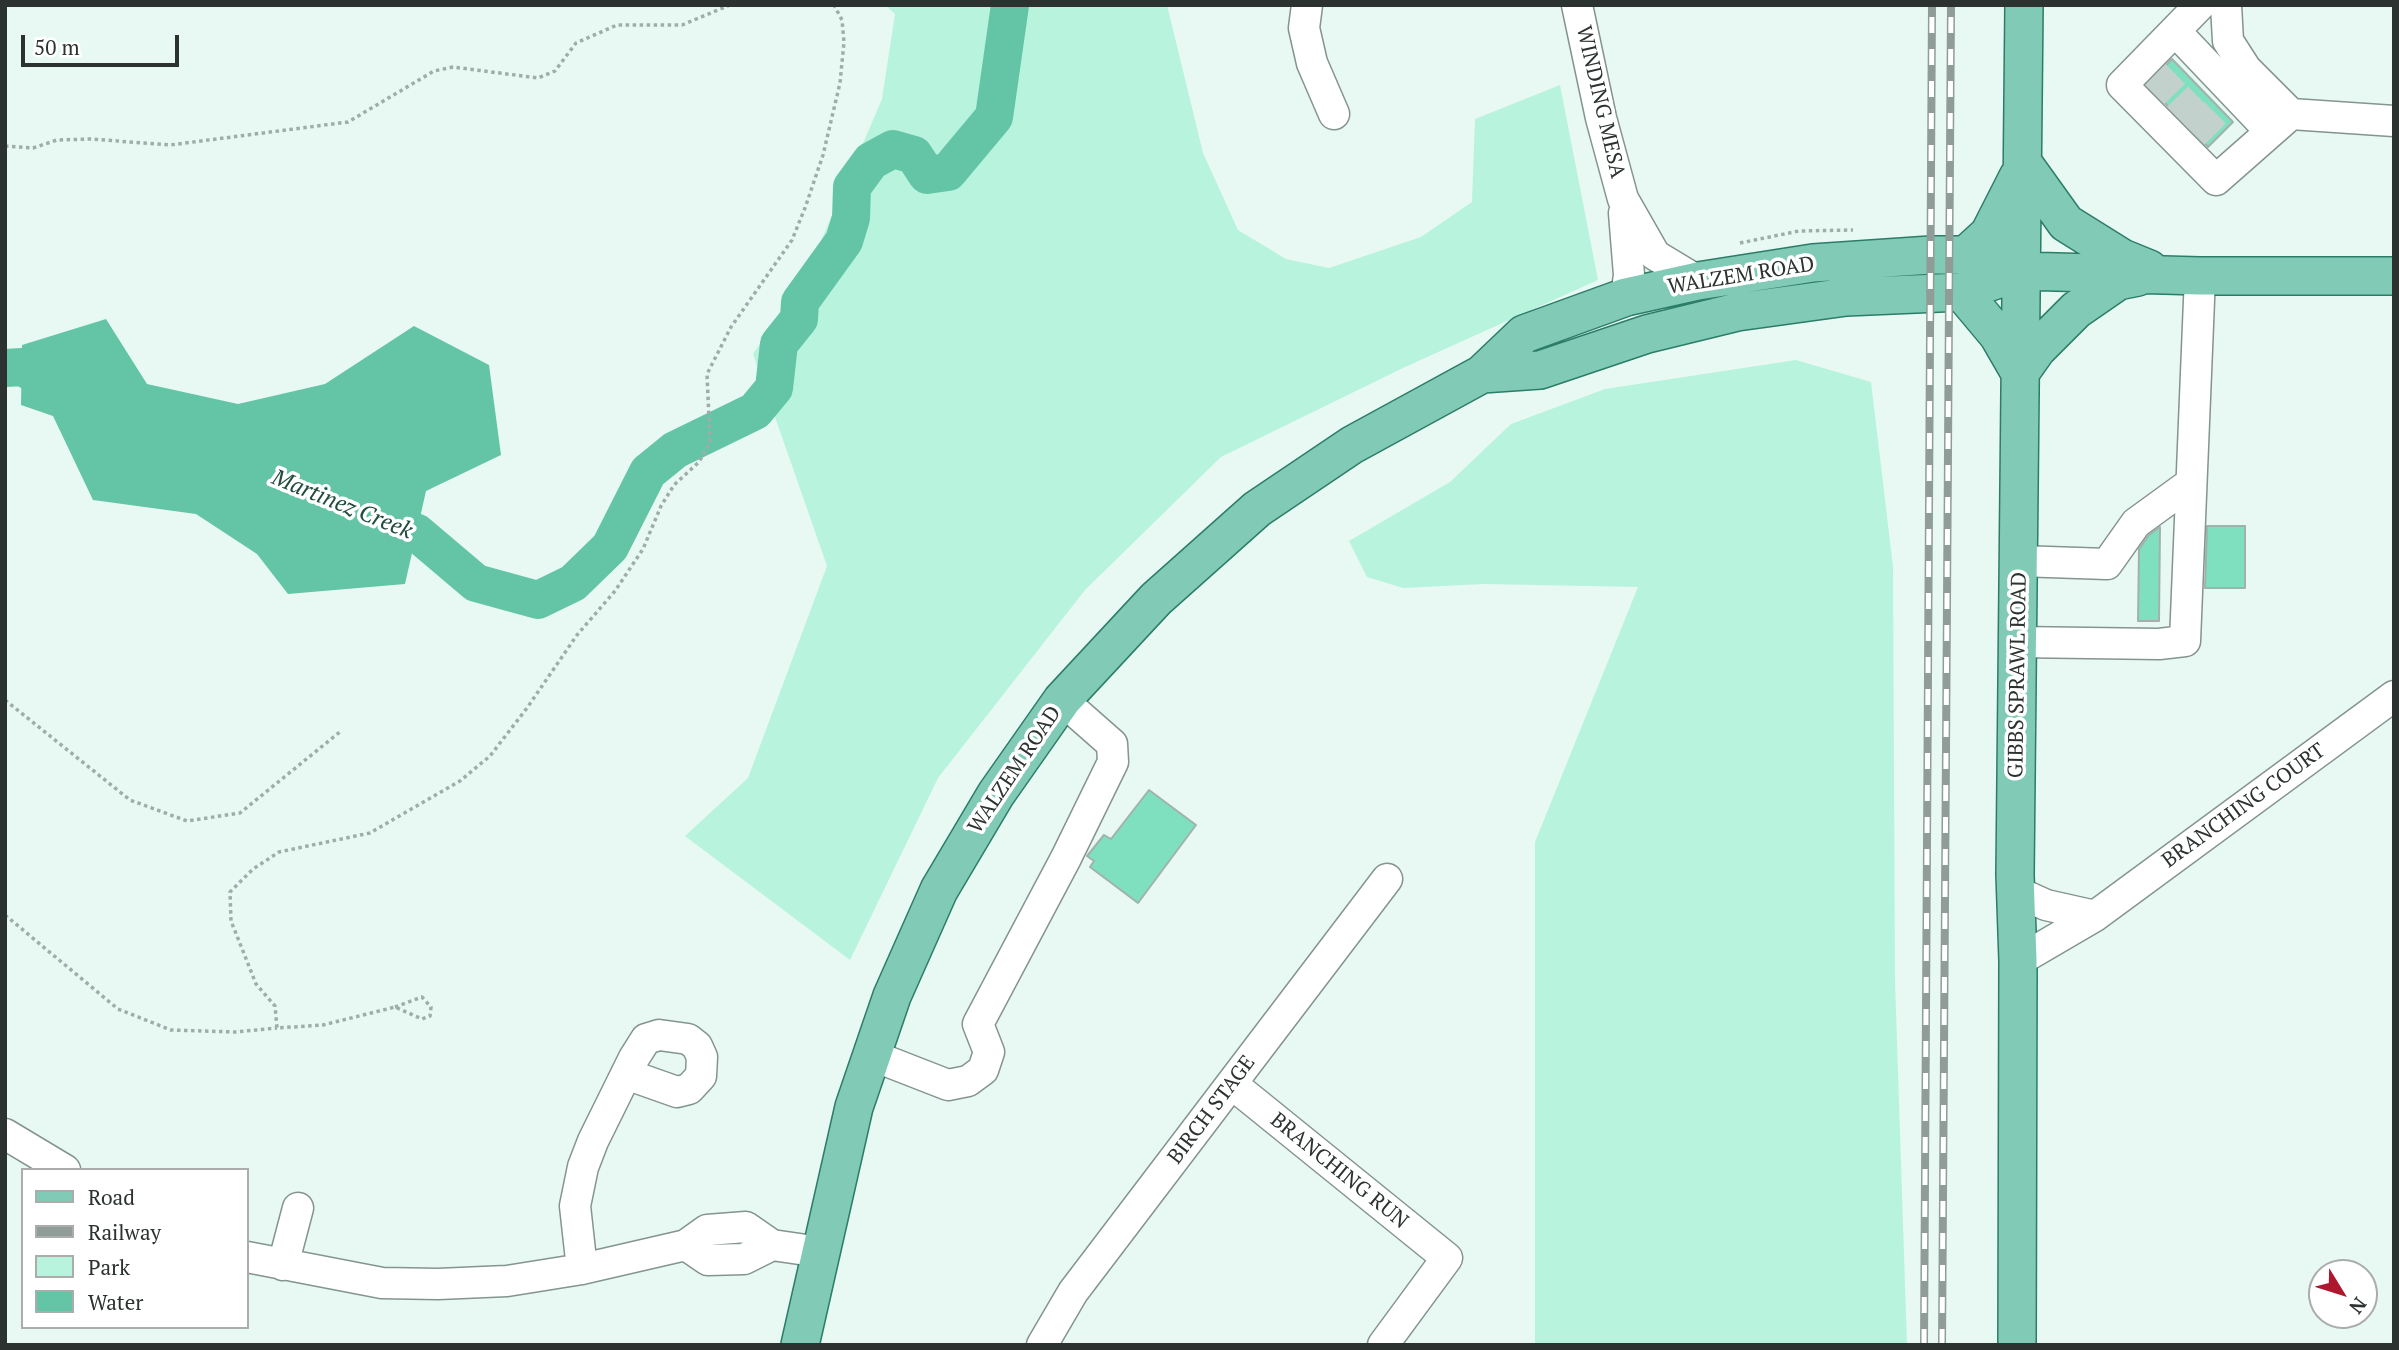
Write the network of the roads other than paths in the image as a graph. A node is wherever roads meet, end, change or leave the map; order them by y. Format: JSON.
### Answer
{"nodes":[{"id":1,"x":1307,"y":5,"type":"edge"},
{"id":2,"x":1577,"y":5,"type":"edge"},
{"id":3,"x":2024,"y":5,"type":"edge"},
{"id":4,"x":2200,"y":5,"type":"edge"},
{"id":5,"x":2226,"y":5,"type":"edge"},
{"id":6,"x":2175,"y":31,"type":"junction"},
{"id":7,"x":1334,"y":114,"type":"dead end"},
{"id":8,"x":2394,"y":121,"type":"edge"},
{"id":9,"x":2280,"y":122,"type":"junction"},
{"id":10,"x":2023,"y":163,"type":"junction"},
{"id":11,"x":1623,"y":199,"type":"junction"},
{"id":12,"x":1966,"y":255,"type":"junction"},
{"id":13,"x":2021,"y":271,"type":"junction"},
{"id":14,"x":2160,"y":273,"type":"junction"},
{"id":15,"x":2200,"y":276,"type":"junction"},
{"id":16,"x":2394,"y":276,"type":"edge"},
{"id":17,"x":1698,"y":281,"type":"junction"},
{"id":18,"x":1962,"y":292,"type":"junction"},
{"id":19,"x":1626,"y":298,"type":"junction"},
{"id":20,"x":2020,"y":373,"type":"junction"},
{"id":21,"x":1482,"y":374,"type":"junction"},
{"id":22,"x":2191,"y":483,"type":"junction"},
{"id":23,"x":2020,"y":561,"type":"junction"},
{"id":24,"x":2017,"y":642,"type":"junction"},
{"id":25,"x":2394,"y":696,"type":"edge"},
{"id":26,"x":1062,"y":700,"type":"junction"},
{"id":27,"x":1387,"y":880,"type":"dead end"},
{"id":28,"x":2015,"y":891,"type":"junction"},
{"id":29,"x":2095,"y":916,"type":"junction"},
{"id":30,"x":2018,"y":961,"type":"junction"},
{"id":31,"x":872,"y":1055,"type":"junction"},
{"id":32,"x":626,"y":1074,"type":"dead end"},
{"id":33,"x":1232,"y":1084,"type":"junction"},
{"id":34,"x":5,"y":1134,"type":"edge"},
{"id":35,"x":62,"y":1168,"type":"edge"},
{"id":36,"x":298,"y":1208,"type":"dead end"},
{"id":37,"x":820,"y":1252,"type":"junction"},
{"id":38,"x":248,"y":1257,"type":"edge"},
{"id":39,"x":283,"y":1265,"type":"junction"},
{"id":40,"x":582,"y":1269,"type":"junction"},
{"id":41,"x":800,"y":1345,"type":"edge"},
{"id":42,"x":1042,"y":1345,"type":"edge"},
{"id":43,"x":1383,"y":1345,"type":"edge"},
{"id":44,"x":2017,"y":1345,"type":"edge"}],
"edges":[{"from":1,"to":7,"type":"street"},
{"from":2,"to":11,"type":"street","name":"WINDING MESA"},
{"from":3,"to":10,"type":"main road","name":"GIBBS SPRAWL ROAD"},
{"from":4,"to":6,"type":"street"},
{"from":5,"to":9,"type":"street"},
{"from":6,"to":9,"type":"street"},
{"from":6,"to":9,"type":"street"},
{"from":8,"to":9,"type":"street"},
{"from":10,"to":12,"type":"main road"},
{"from":10,"to":13,"type":"main road","name":"GIBBS SPRAWL ROAD"},
{"from":10,"to":14,"type":"main road"},
{"from":11,"to":17,"type":"street","name":"WINDING MESA"},
{"from":11,"to":19,"type":"street","name":"WINDING MESA"},
{"from":12,"to":13,"type":"main road","name":"WALZEM ROAD"},
{"from":12,"to":17,"type":"main road","name":"WALZEM ROAD"},
{"from":13,"to":14,"type":"main road","name":"WALZEM ROAD"},
{"from":13,"to":18,"type":"main road","name":"WALZEM ROAD"},
{"from":13,"to":20,"type":"main road","name":"GIBBS SPRAWL ROAD"},
{"from":14,"to":15,"type":"main road","name":"WALZEM ROAD"},
{"from":14,"to":20,"type":"main road"},
{"from":15,"to":16,"type":"main road","name":"WALZEM ROAD"},
{"from":15,"to":22,"type":"street"},
{"from":17,"to":19,"type":"main road","name":"WALZEM ROAD"},
{"from":18,"to":20,"type":"main road"},
{"from":18,"to":21,"type":"main road","name":"WALZEM ROAD"},
{"from":19,"to":21,"type":"main road","name":"WALZEM ROAD"},
{"from":20,"to":23,"type":"main road","name":"GIBBS SPRAWL ROAD"},
{"from":21,"to":26,"type":"main road","name":"WALZEM ROAD"},
{"from":22,"to":23,"type":"street"},
{"from":22,"to":24,"type":"street"},
{"from":23,"to":24,"type":"main road","name":"GIBBS SPRAWL ROAD"},
{"from":24,"to":28,"type":"main road","name":"GIBBS SPRAWL ROAD"},
{"from":25,"to":29,"type":"street","name":"BRANCHING COURT"},
{"from":26,"to":31,"type":"main road","name":"WALZEM ROAD"},
{"from":26,"to":31,"type":"street"},
{"from":27,"to":33,"type":"street","name":"BIRCH STAGE"},
{"from":28,"to":29,"type":"street"},
{"from":28,"to":30,"type":"main road","name":"GIBBS SPRAWL ROAD"},
{"from":29,"to":30,"type":"street","name":"BRANCHING COURT"},
{"from":30,"to":44,"type":"main road","name":"GIBBS SPRAWL ROAD"},
{"from":31,"to":37,"type":"main road","name":"WALZEM ROAD"},
{"from":32,"to":40,"type":"street"},
{"from":33,"to":42,"type":"street","name":"BIRCH STAGE"},
{"from":33,"to":43,"type":"street","name":"BRANCHING RUN"},
{"from":34,"to":35,"type":"street"},
{"from":36,"to":39,"type":"street"},
{"from":37,"to":40,"type":"street"},
{"from":37,"to":41,"type":"main road","name":"WALZEM ROAD"},
{"from":38,"to":39,"type":"street"},
{"from":39,"to":40,"type":"street"}]}
